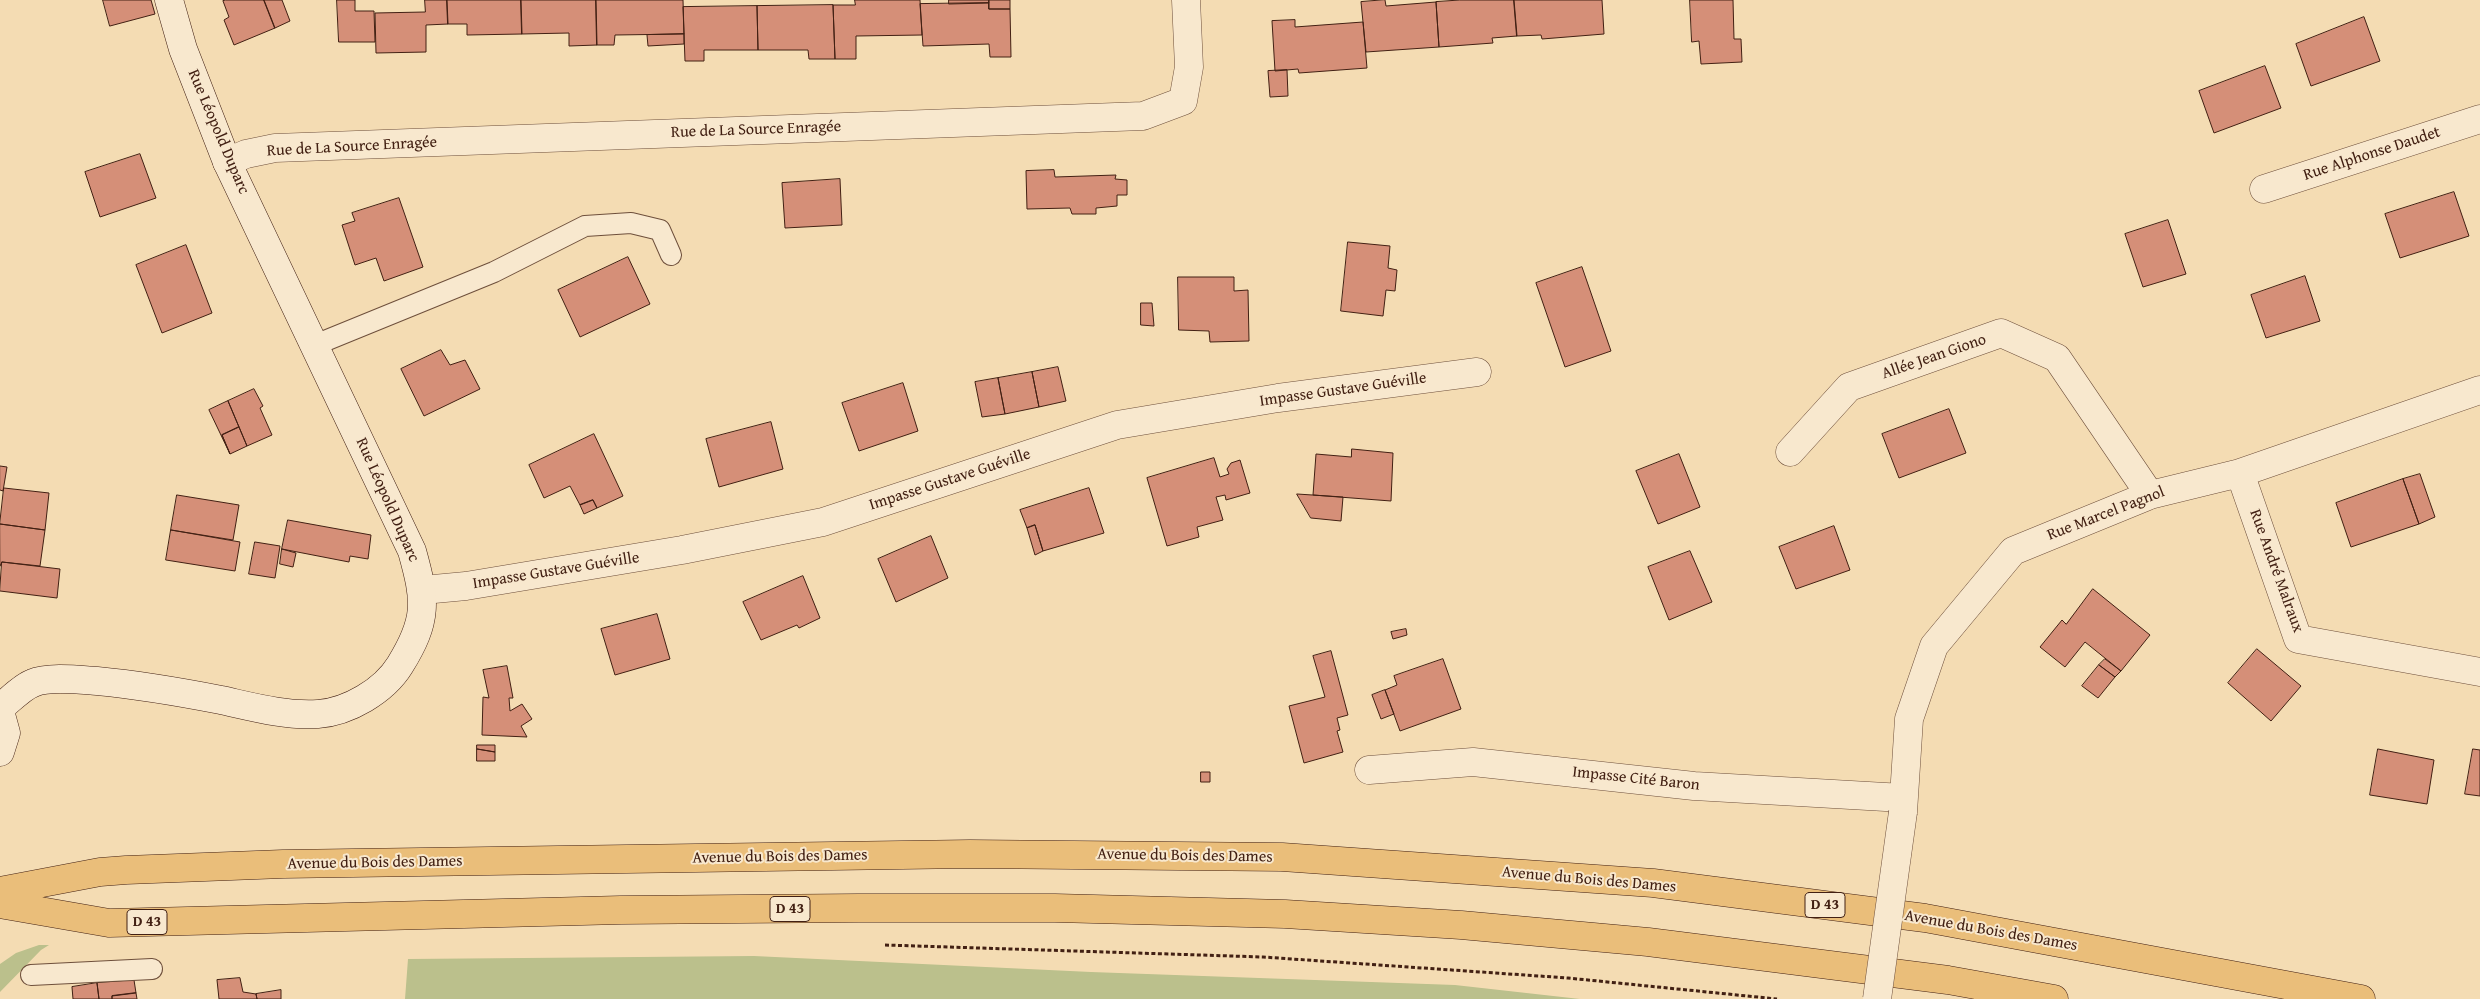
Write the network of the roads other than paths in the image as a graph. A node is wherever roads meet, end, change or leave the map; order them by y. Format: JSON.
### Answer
{"nodes":[{"id":1,"x":169,"y":0,"type":"edge"},
{"id":2,"x":1186,"y":0,"type":"edge"},
{"id":3,"x":2480,"y":119,"type":"edge"},
{"id":4,"x":228,"y":162,"type":"junction"},
{"id":5,"x":2264,"y":189,"type":"dead end"},
{"id":6,"x":671,"y":255,"type":"dead end"},
{"id":7,"x":315,"y":345,"type":"junction"},
{"id":8,"x":1477,"y":372,"type":"dead end"},
{"id":9,"x":2480,"y":390,"type":"edge"},
{"id":10,"x":1790,"y":452,"type":"dead end"},
{"id":11,"x":2240,"y":472,"type":"junction"},
{"id":12,"x":2150,"y":495,"type":"junction"},
{"id":13,"x":423,"y":590,"type":"junction"},
{"id":14,"x":2480,"y":672,"type":"edge"},
{"id":15,"x":0,"y":709,"type":"edge"},
{"id":16,"x":0,"y":752,"type":"edge"},
{"id":17,"x":1369,"y":770,"type":"dead end"},
{"id":18,"x":1903,"y":805,"type":"junction"},
{"id":19,"x":0,"y":891,"type":"edge"},
{"id":20,"x":0,"y":904,"type":"edge"},
{"id":21,"x":152,"y":969,"type":"dead end"},
{"id":22,"x":31,"y":975,"type":"dead end"},
{"id":23,"x":1876,"y":999,"type":"edge"},
{"id":24,"x":2054,"y":999,"type":"edge"},
{"id":25,"x":2361,"y":999,"type":"edge"}],
"edges":[{"from":1,"to":4,"type":"street","name":"Rue Léopold Duparc"},
{"from":2,"to":4,"type":"street","name":"Rue de La Source Enragée"},
{"from":3,"to":5,"type":"street","name":"Rue Alphonse Daudet"},
{"from":4,"to":7,"type":"street","name":"Rue Léopold Duparc"},
{"from":6,"to":7,"type":"lane"},
{"from":7,"to":13,"type":"street","name":"Rue Léopold Duparc"},
{"from":8,"to":13,"type":"street","name":"Impasse Gustave Guéville"},
{"from":9,"to":11,"type":"street","name":"Rue Marcel Pagnol"},
{"from":10,"to":12,"type":"street","name":"Allée Jean Giono"},
{"from":11,"to":12,"type":"street","name":"Rue Marcel Pagnol"},
{"from":11,"to":14,"type":"street","name":"Rue André Malraux"},
{"from":12,"to":18,"type":"street","name":"Rue Marcel Pagnol"},
{"from":13,"to":15,"type":"street","name":"Rue Léopold Duparc"},
{"from":15,"to":16,"type":"street","name":"Rue Léopold Duparc"},
{"from":17,"to":18,"type":"street","name":"Impasse Cité Baron"},
{"from":18,"to":23,"type":"street","name":"Rue Marcel Pagnol","bridge":true},
{"from":19,"to":25,"type":"highway","name":"Avenue du Bois des Dames","number":"D 43"},
{"from":20,"to":24,"type":"highway","number":"D 43"},
{"from":21,"to":22,"type":"lane"}]}
